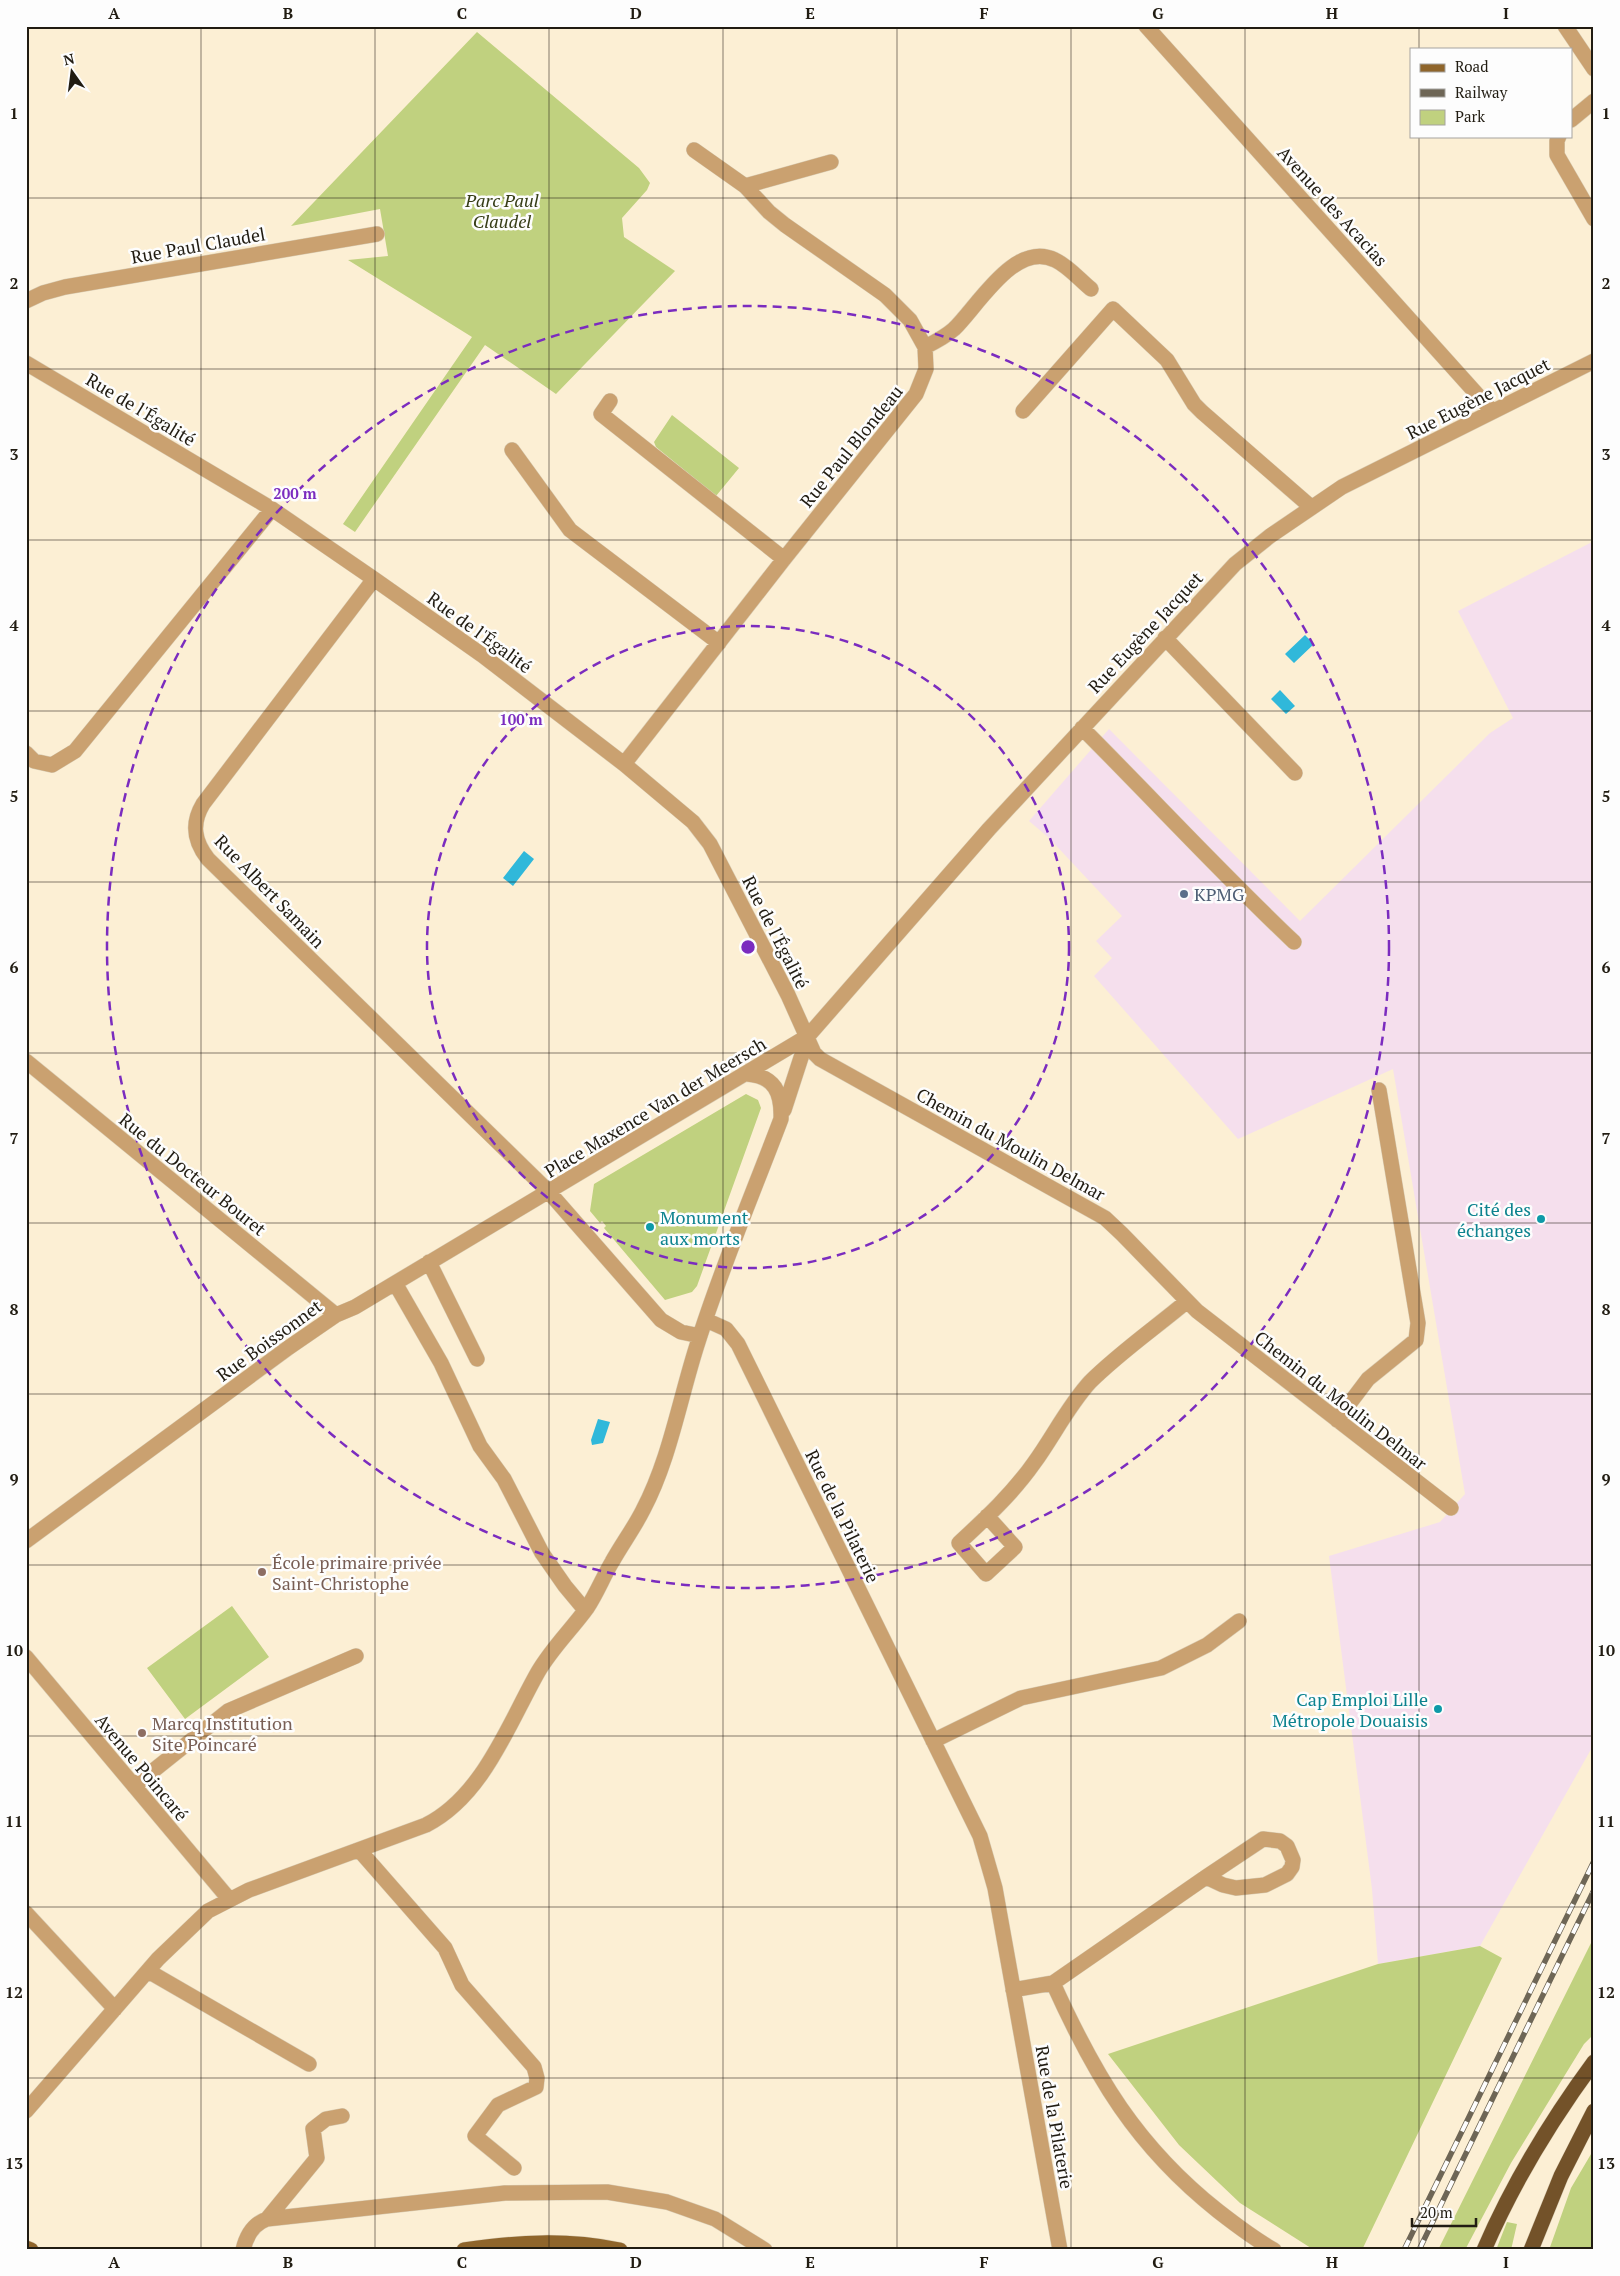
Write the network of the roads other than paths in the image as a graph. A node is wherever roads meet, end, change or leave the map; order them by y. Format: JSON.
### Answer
{"nodes":[{"id":1,"x":1146,"y":26,"type":"edge"},
{"id":2,"x":1565,"y":26,"type":"edge"},
{"id":3,"x":1594,"y":69,"type":"edge"},
{"id":4,"x":1594,"y":101,"type":"edge"},
{"id":5,"x":1572,"y":119,"type":"edge"},
{"id":6,"x":1558,"y":138,"type":"edge"},
{"id":7,"x":694,"y":150,"type":"dead end"},
{"id":8,"x":831,"y":162,"type":"dead end"},
{"id":9,"x":745,"y":186,"type":"junction"},
{"id":10,"x":1594,"y":219,"type":"edge"},
{"id":11,"x":377,"y":234,"type":"dead end"},
{"id":12,"x":1091,"y":289,"type":"dead end"},
{"id":13,"x":26,"y":301,"type":"edge"},
{"id":14,"x":925,"y":347,"type":"junction"},
{"id":15,"x":1594,"y":361,"type":"edge"},
{"id":16,"x":26,"y":363,"type":"edge"},
{"id":17,"x":610,"y":401,"type":"dead end"},
{"id":18,"x":1023,"y":411,"type":"dead end"},
{"id":19,"x":1492,"y":411,"type":"junction"},
{"id":20,"x":512,"y":450,"type":"dead end"},
{"id":21,"x":1311,"y":507,"type":"junction"},
{"id":22,"x":272,"y":509,"type":"junction"},
{"id":23,"x":784,"y":559,"type":"junction"},
{"id":24,"x":374,"y":578,"type":"junction"},
{"id":25,"x":1165,"y":638,"type":"junction"},
{"id":26,"x":719,"y":643,"type":"junction"},
{"id":27,"x":1082,"y":728,"type":"junction"},
{"id":28,"x":26,"y":753,"type":"edge"},
{"id":29,"x":624,"y":764,"type":"junction"},
{"id":30,"x":1296,"y":773,"type":"dead end"},
{"id":31,"x":1294,"y":942,"type":"dead end"},
{"id":32,"x":808,"y":1036,"type":"junction"},
{"id":33,"x":26,"y":1061,"type":"edge"},
{"id":34,"x":746,"y":1074,"type":"junction"},
{"id":35,"x":1379,"y":1090,"type":"dead end"},
{"id":36,"x":781,"y":1119,"type":"junction"},
{"id":37,"x":548,"y":1191,"type":"junction"},
{"id":38,"x":429,"y":1262,"type":"junction"},
{"id":39,"x":395,"y":1283,"type":"junction"},
{"id":40,"x":1186,"y":1302,"type":"junction"},
{"id":41,"x":336,"y":1315,"type":"junction"},
{"id":42,"x":706,"y":1320,"type":"junction"},
{"id":43,"x":700,"y":1336,"type":"junction"},
{"id":44,"x":477,"y":1359,"type":"dead end"},
{"id":45,"x":1337,"y":1420,"type":"junction"},
{"id":46,"x":1451,"y":1508,"type":"dead end"},
{"id":47,"x":987,"y":1516,"type":"dead end"},
{"id":48,"x":26,"y":1541,"type":"edge"},
{"id":49,"x":585,"y":1610,"type":"junction"},
{"id":50,"x":1239,"y":1621,"type":"dead end"},
{"id":51,"x":356,"y":1656,"type":"dead end"},
{"id":52,"x":26,"y":1657,"type":"edge"},
{"id":53,"x":933,"y":1742,"type":"junction"},
{"id":54,"x":134,"y":1786,"type":"junction"},
{"id":55,"x":360,"y":1850,"type":"junction"},
{"id":56,"x":1206,"y":1877,"type":"junction"},
{"id":57,"x":229,"y":1900,"type":"junction"},
{"id":58,"x":26,"y":1913,"type":"edge"},
{"id":59,"x":148,"y":1971,"type":"junction"},
{"id":60,"x":1053,"y":1982,"type":"junction"},
{"id":61,"x":1013,"y":1990,"type":"junction"},
{"id":62,"x":115,"y":2009,"type":"junction"},
{"id":63,"x":1594,"y":2062,"type":"edge"},
{"id":64,"x":309,"y":2064,"type":"dead end"},
{"id":65,"x":26,"y":2111,"type":"edge"},
{"id":66,"x":1594,"y":2111,"type":"edge"},
{"id":67,"x":342,"y":2116,"type":"dead end"},
{"id":68,"x":514,"y":2168,"type":"dead end"},
{"id":69,"x":267,"y":2219,"type":"junction"},
{"id":70,"x":26,"y":2248,"type":"edge"},
{"id":71,"x":31,"y":2250,"type":"edge"},
{"id":72,"x":243,"y":2250,"type":"edge"},
{"id":73,"x":464,"y":2250,"type":"edge"},
{"id":74,"x":620,"y":2250,"type":"edge"},
{"id":75,"x":765,"y":2250,"type":"edge"},
{"id":76,"x":1060,"y":2250,"type":"edge"},
{"id":77,"x":1274,"y":2250,"type":"edge"},
{"id":78,"x":1484,"y":2250,"type":"edge"},
{"id":79,"x":1531,"y":2250,"type":"edge"}],
"edges":[{"from":1,"to":19,"type":"street","name":"Avenue des Acacias"},
{"from":2,"to":3,"type":"street"},
{"from":4,"to":5,"type":"street"},
{"from":6,"to":10,"type":"street"},
{"from":7,"to":9,"type":"street","name":"Rue Paul Blondeau"},
{"from":8,"to":9,"type":"street"},
{"from":9,"to":14,"type":"street","name":"Rue Paul Blondeau"},
{"from":11,"to":13,"type":"street","name":"Rue Paul Claudel"},
{"from":12,"to":14,"type":"street"},
{"from":14,"to":23,"type":"street","name":"Rue Paul Blondeau"},
{"from":15,"to":19,"type":"street","name":"Rue Eugène Jacquet"},
{"from":16,"to":22,"type":"street","name":"Rue de l'Égalité"},
{"from":17,"to":23,"type":"street"},
{"from":18,"to":21,"type":"street"},
{"from":19,"to":21,"type":"street","name":"Rue Eugène Jacquet"},
{"from":20,"to":26,"type":"street"},
{"from":21,"to":25,"type":"street","name":"Rue Eugène Jacquet"},
{"from":22,"to":24,"type":"street","name":"Rue de l'Égalité"},
{"from":22,"to":28,"type":"street"},
{"from":23,"to":26,"type":"street","name":"Rue Paul Blondeau"},
{"from":24,"to":29,"type":"street","name":"Rue de l'Égalité"},
{"from":24,"to":37,"type":"street","name":"Rue Albert Samain"},
{"from":25,"to":27,"type":"street","name":"Rue Eugène Jacquet"},
{"from":25,"to":30,"type":"street"},
{"from":26,"to":29,"type":"street","name":"Rue Paul Blondeau"},
{"from":27,"to":31,"type":"street"},
{"from":27,"to":32,"type":"street","name":"Rue Eugène Jacquet"},
{"from":29,"to":32,"type":"street","name":"Rue de l'Égalité"},
{"from":32,"to":34,"type":"street","name":"Place Maxence Van der Meersch"},
{"from":32,"to":36,"type":"street"},
{"from":32,"to":40,"type":"street","name":"Chemin du Moulin Delmar"},
{"from":33,"to":41,"type":"street","name":"Rue du Docteur Bouret"},
{"from":34,"to":36,"type":"street"},
{"from":34,"to":37,"type":"street","name":"Place Maxence Van der Meersch"},
{"from":35,"to":45,"type":"street"},
{"from":36,"to":42,"type":"street"},
{"from":37,"to":38,"type":"street","name":"Rue Boissonnet"},
{"from":37,"to":43,"type":"street","name":"Place Maxence Van der Meersch"},
{"from":38,"to":39,"type":"street","name":"Rue Boissonnet"},
{"from":38,"to":44,"type":"street"},
{"from":39,"to":41,"type":"street","name":"Rue Boissonnet"},
{"from":39,"to":49,"type":"street"},
{"from":40,"to":45,"type":"street","name":"Chemin du Moulin Delmar"},
{"from":40,"to":47,"type":"street"},
{"from":41,"to":48,"type":"street","name":"Rue Boissonnet"},
{"from":42,"to":43,"type":"street"},
{"from":42,"to":53,"type":"street","name":"Rue de la Pilaterie"},
{"from":43,"to":49,"type":"street"},
{"from":45,"to":46,"type":"street","name":"Chemin du Moulin Delmar"},
{"from":49,"to":55,"type":"street"},
{"from":50,"to":53,"type":"street"},
{"from":51,"to":54,"type":"street"},
{"from":52,"to":54,"type":"street","name":"Avenue Poincaré"},
{"from":53,"to":61,"type":"street","name":"Rue de la Pilaterie"},
{"from":54,"to":57,"type":"street","name":"Avenue Poincaré"},
{"from":55,"to":57,"type":"street"},
{"from":55,"to":68,"type":"street"},
{"from":56,"to":56,"type":"street"},
{"from":56,"to":60,"type":"street"},
{"from":57,"to":59,"type":"street"},
{"from":58,"to":62,"type":"street"},
{"from":59,"to":62,"type":"street"},
{"from":59,"to":64,"type":"street"},
{"from":60,"to":61,"type":"street"},
{"from":60,"to":77,"type":"street","name":"Rue de la Pilaterie"},
{"from":61,"to":76,"type":"street","name":"Rue de la Pilaterie"},
{"from":62,"to":65,"type":"street"},
{"from":63,"to":78,"type":"highway"},
{"from":66,"to":79,"type":"highway"},
{"from":67,"to":69,"type":"street"},
{"from":69,"to":72,"type":"street"},
{"from":69,"to":75,"type":"street"},
{"from":70,"to":71,"type":"main road"},
{"from":73,"to":74,"type":"main road"}]}
